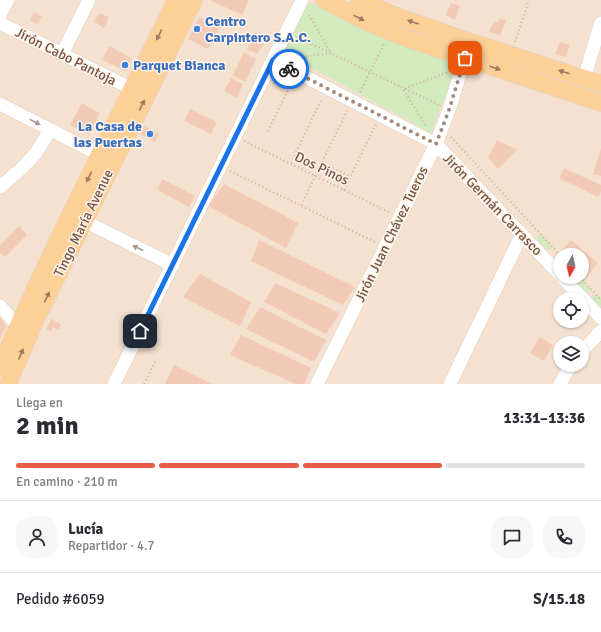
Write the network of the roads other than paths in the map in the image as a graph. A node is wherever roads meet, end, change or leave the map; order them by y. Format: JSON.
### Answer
{"nodes":[{"id":1,"x":8,"y":0,"type":"edge"},
{"id":2,"x":89,"y":0,"type":"edge"},
{"id":3,"x":176,"y":0,"type":"edge"},
{"id":4,"x":194,"y":0,"type":"edge"},
{"id":5,"x":324,"y":0,"type":"edge"},
{"id":6,"x":358,"y":0,"type":"edge"},
{"id":7,"x":302,"y":1,"type":"edge"},
{"id":8,"x":0,"y":16,"type":"edge"},
{"id":9,"x":0,"y":23,"type":"edge"},
{"id":10,"x":601,"y":23,"type":"edge"},
{"id":11,"x":62,"y":54,"type":"junction"},
{"id":12,"x":273,"y":60,"type":"junction"},
{"id":13,"x":463,"y":63,"type":"junction"},
{"id":14,"x":584,"y":78,"type":"junction"},
{"id":15,"x":601,"y":84,"type":"edge"},
{"id":16,"x":132,"y":89,"type":"junction"},
{"id":17,"x":601,"y":103,"type":"edge"},
{"id":18,"x":0,"y":104,"type":"edge"},
{"id":19,"x":50,"y":130,"type":"junction"},
{"id":20,"x":436,"y":144,"type":"junction"},
{"id":21,"x":100,"y":155,"type":"junction"},
{"id":22,"x":0,"y":187,"type":"edge"},
{"id":23,"x":84,"y":221,"type":"junction"},
{"id":24,"x":522,"y":234,"type":"junction"},
{"id":25,"x":173,"y":265,"type":"junction"},
{"id":26,"x":553,"y":267,"type":"edge"},
{"id":27,"x":569,"y":284,"type":"edge"},
{"id":28,"x":0,"y":306,"type":"edge"},
{"id":29,"x":601,"y":318,"type":"edge"},
{"id":30,"x":24,"y":329,"type":"junction"},
{"id":31,"x":601,"y":331,"type":"edge"},
{"id":32,"x":589,"y":344,"type":"edge"},
{"id":33,"x":0,"y":367,"type":"edge"},
{"id":34,"x":567,"y":372,"type":"edge"},
{"id":35,"x":8,"y":384,"type":"edge"},
{"id":36,"x":114,"y":384,"type":"edge"},
{"id":37,"x":317,"y":384,"type":"edge"},
{"id":38,"x":450,"y":384,"type":"edge"},
{"id":39,"x":560,"y":384,"type":"edge"}],
"edges":[{"from":1,"to":8,"type":"street"},
{"from":2,"to":11,"type":"street"},
{"from":3,"to":16,"type":"main road","one_way":true},
{"from":23,"to":4,"type":"main road","name":"Tingo María Avenue","one_way":true},
{"from":5,"to":13,"type":"main road","one_way":true},
{"from":14,"to":6,"type":"main road","one_way":true},
{"from":7,"to":12,"type":"street"},
{"from":9,"to":11,"type":"street","name":"Jirón Cabo Pantoja"},
{"from":10,"to":14,"type":"street"},
{"from":11,"to":16,"type":"street","name":"Jirón Cabo Pantoja"},
{"from":12,"to":20,"type":"street","name":"Jirón Germán Carrasco"},
{"from":12,"to":25,"type":"street"},
{"from":13,"to":17,"type":"main road","one_way":true},
{"from":13,"to":20,"type":"street","name":"Jirón Juan Chávez Tueros"},
{"from":14,"to":15,"type":"main road"},
{"from":16,"to":21,"type":"main road"},
{"from":18,"to":19,"type":"street","one_way":true},
{"from":19,"to":21,"type":"street"},
{"from":19,"to":22,"type":"street"},
{"from":20,"to":24,"type":"street","name":"Jirón Germán Carrasco"},
{"from":20,"to":37,"type":"street","name":"Jirón Juan Chávez Tueros"},
{"from":21,"to":30,"type":"main road","one_way":true},
{"from":25,"to":23,"type":"street","one_way":true},
{"from":30,"to":23,"type":"main road","name":"Tingo María Avenue","one_way":true},
{"from":24,"to":26,"type":"street","name":"Jirón Germán Carrasco"},
{"from":24,"to":38,"type":"street"},
{"from":25,"to":36,"type":"street"},
{"from":27,"to":29,"type":"street"},
{"from":28,"to":30,"type":"street"},
{"from":30,"to":33,"type":"main road","name":"Tingo María Avenue"},
{"from":35,"to":30,"type":"main road","name":"Tingo María Avenue","one_way":true},
{"from":31,"to":32,"type":"street"},
{"from":34,"to":39,"type":"street"}]}
